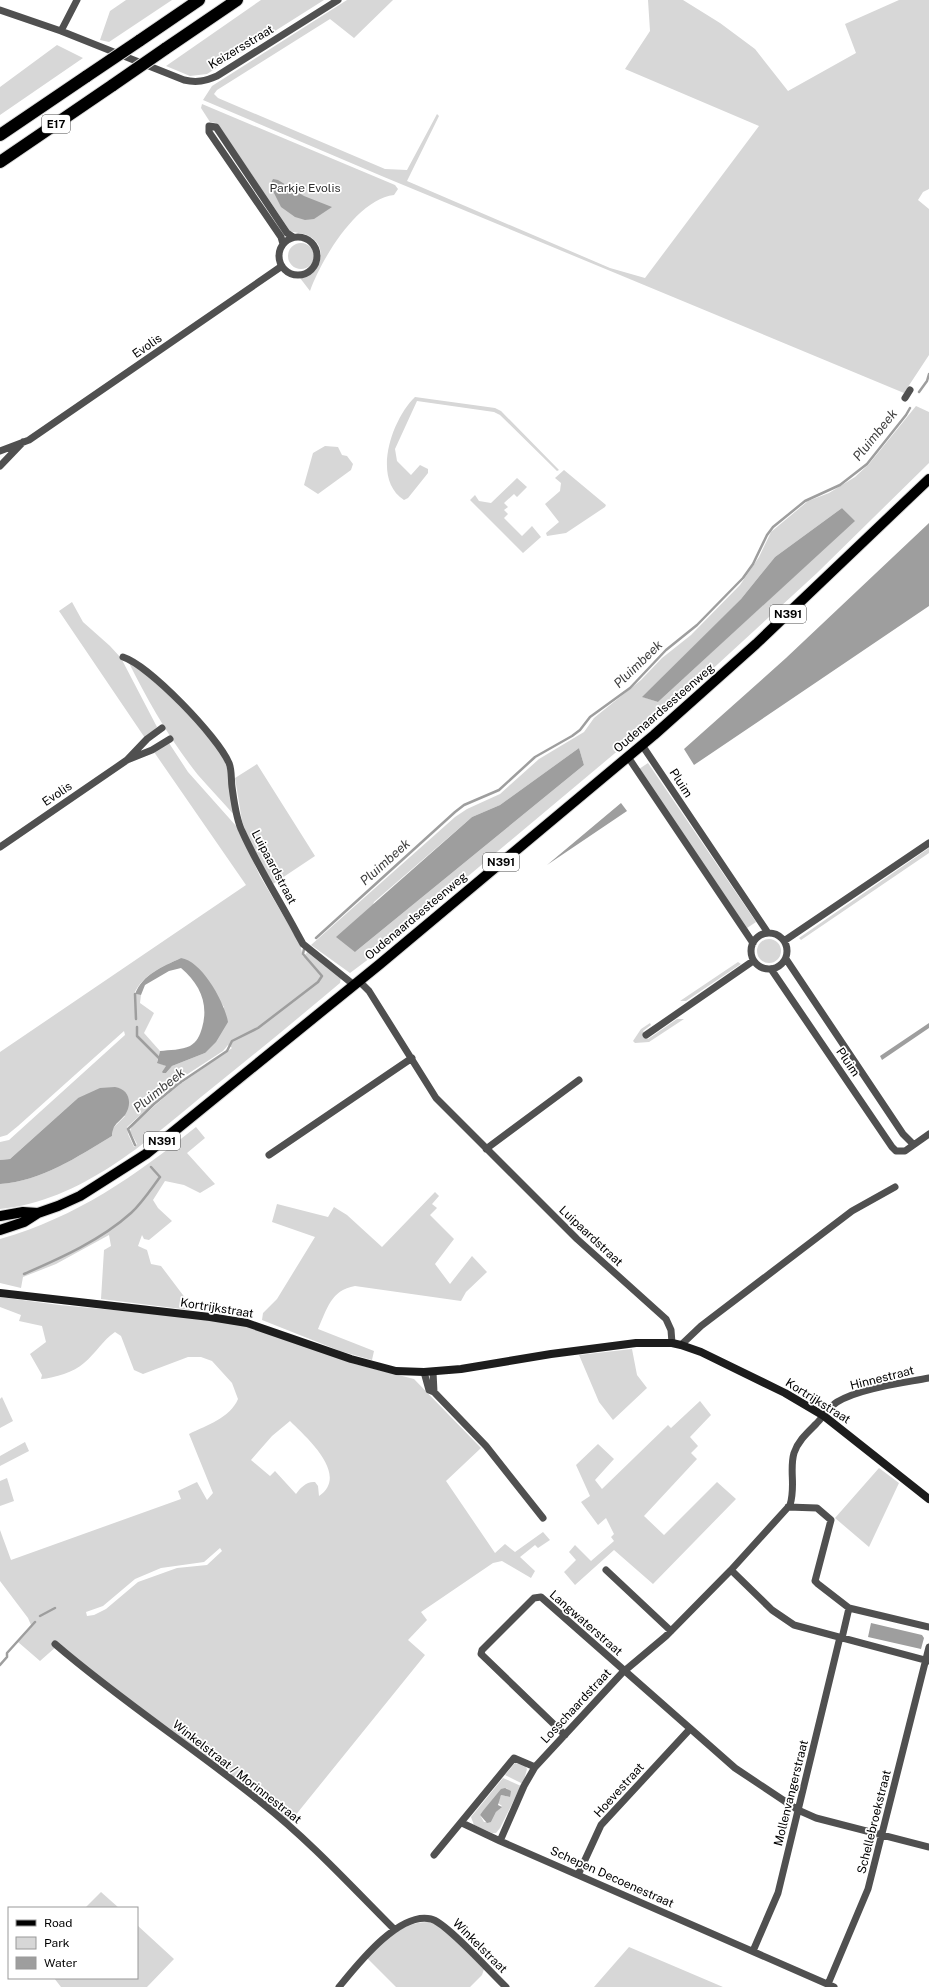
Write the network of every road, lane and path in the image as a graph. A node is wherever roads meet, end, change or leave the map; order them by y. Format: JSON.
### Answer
{"nodes":[{"id":1,"x":77,"y":0,"type":"edge"},
{"id":2,"x":199,"y":0,"type":"edge"},
{"id":3,"x":237,"y":0,"type":"edge"},
{"id":4,"x":338,"y":0,"type":"edge"},
{"id":5,"x":0,"y":10,"type":"edge"},
{"id":6,"x":61,"y":31,"type":"junction"},
{"id":7,"x":0,"y":135,"type":"edge"},
{"id":8,"x":0,"y":162,"type":"edge"},
{"id":9,"x":293,"y":237,"type":"junction"},
{"id":10,"x":283,"y":244,"type":"junction"},
{"id":11,"x":282,"y":266,"type":"junction"},
{"id":12,"x":910,"y":390,"type":"dead end"},
{"id":13,"x":905,"y":398,"type":"dead end"},
{"id":14,"x":23,"y":442,"type":"junction"},
{"id":15,"x":0,"y":451,"type":"edge"},
{"id":16,"x":0,"y":466,"type":"edge"},
{"id":17,"x":929,"y":479,"type":"edge"},
{"id":18,"x":123,"y":657,"type":"dead end"},
{"id":19,"x":162,"y":728,"type":"dead end"},
{"id":20,"x":170,"y":740,"type":"dead end"},
{"id":21,"x":642,"y":745,"type":"junction"},
{"id":22,"x":628,"y":757,"type":"junction"},
{"id":23,"x":127,"y":760,"type":"junction"},
{"id":24,"x":929,"y":843,"type":"edge"},
{"id":25,"x":0,"y":847,"type":"edge"},
{"id":26,"x":768,"y":933,"type":"junction"},
{"id":27,"x":784,"y":941,"type":"junction"},
{"id":28,"x":753,"y":943,"type":"junction"},
{"id":29,"x":786,"y":959,"type":"junction"},
{"id":30,"x":754,"y":961,"type":"junction"},
{"id":31,"x":771,"y":969,"type":"junction"},
{"id":32,"x":357,"y":983,"type":"junction"},
{"id":33,"x":646,"y":1035,"type":"dead end"},
{"id":34,"x":412,"y":1058,"type":"junction"},
{"id":35,"x":579,"y":1080,"type":"dead end"},
{"id":36,"x":929,"y":1134,"type":"edge"},
{"id":37,"x":913,"y":1144,"type":"junction"},
{"id":38,"x":486,"y":1149,"type":"junction"},
{"id":39,"x":269,"y":1155,"type":"dead end"},
{"id":40,"x":895,"y":1187,"type":"dead end"},
{"id":41,"x":38,"y":1213,"type":"junction"},
{"id":42,"x":0,"y":1216,"type":"edge"},
{"id":43,"x":0,"y":1230,"type":"edge"},
{"id":44,"x":0,"y":1293,"type":"edge"},
{"id":45,"x":672,"y":1343,"type":"junction"},
{"id":46,"x":681,"y":1345,"type":"junction"},
{"id":47,"x":424,"y":1372,"type":"junction"},
{"id":48,"x":433,"y":1372,"type":"junction"},
{"id":49,"x":929,"y":1378,"type":"edge"},
{"id":50,"x":434,"y":1392,"type":"junction"},
{"id":51,"x":824,"y":1416,"type":"junction"},
{"id":52,"x":929,"y":1499,"type":"edge"},
{"id":53,"x":788,"y":1507,"type":"junction"},
{"id":54,"x":543,"y":1518,"type":"dead end"},
{"id":55,"x":606,"y":1570,"type":"dead end"},
{"id":56,"x":731,"y":1570,"type":"junction"},
{"id":57,"x":849,"y":1608,"type":"junction"},
{"id":58,"x":929,"y":1627,"type":"edge"},
{"id":59,"x":671,"y":1631,"type":"junction"},
{"id":60,"x":841,"y":1638,"type":"junction"},
{"id":61,"x":55,"y":1644,"type":"dead end"},
{"id":62,"x":929,"y":1647,"type":"edge"},
{"id":63,"x":928,"y":1660,"type":"edge"},
{"id":64,"x":624,"y":1671,"type":"junction"},
{"id":65,"x":690,"y":1729,"type":"junction"},
{"id":66,"x":565,"y":1735,"type":"junction"},
{"id":67,"x":535,"y":1767,"type":"junction"},
{"id":68,"x":798,"y":1810,"type":"junction"},
{"id":69,"x":462,"y":1823,"type":"junction"},
{"id":70,"x":881,"y":1836,"type":"junction"},
{"id":71,"x":500,"y":1841,"type":"junction"},
{"id":72,"x":929,"y":1847,"type":"edge"},
{"id":73,"x":434,"y":1855,"type":"dead end"},
{"id":74,"x":578,"y":1875,"type":"junction"},
{"id":75,"x":394,"y":1929,"type":"junction"},
{"id":76,"x":753,"y":1951,"type":"junction"},
{"id":77,"x":831,"y":1986,"type":"edge"},
{"id":78,"x":339,"y":1987,"type":"edge"},
{"id":79,"x":506,"y":1987,"type":"edge"}],
"edges":[{"from":1,"to":6,"type":"street"},
{"from":2,"to":7,"type":"highway","number":"E17","bridge":true},
{"from":3,"to":8,"type":"highway","number":"E17","bridge":true},
{"from":4,"to":6,"type":"street","name":"Keizersstraat"},
{"from":5,"to":6,"type":"street","name":"Keizersstraat"},
{"from":9,"to":10,"type":"street"},
{"from":9,"to":10,"type":"street"},
{"from":9,"to":11,"type":"street"},
{"from":10,"to":11,"type":"street"},
{"from":11,"to":14,"type":"street","name":"Evolis"},
{"from":12,"to":13,"type":"street"},
{"from":14,"to":15,"type":"street","name":"Evolis"},
{"from":14,"to":16,"type":"street","name":"Evolis"},
{"from":17,"to":21,"type":"main road","name":"Oudenaardsesteenweg","number":"N391"},
{"from":18,"to":32,"type":"street","name":"Luipaardstraat"},
{"from":19,"to":23,"type":"street","name":"Evolis"},
{"from":20,"to":23,"type":"street","name":"Evolis"},
{"from":21,"to":22,"type":"main road","name":"Oudenaardsesteenweg","number":"N391"},
{"from":21,"to":26,"type":"street","name":"Pluim"},
{"from":22,"to":28,"type":"street"},
{"from":22,"to":32,"type":"main road","name":"Oudenaardsesteenweg","number":"N391"},
{"from":23,"to":25,"type":"street","name":"Evolis"},
{"from":24,"to":27,"type":"street"},
{"from":26,"to":27,"type":"street"},
{"from":26,"to":28,"type":"street"},
{"from":27,"to":29,"type":"street"},
{"from":28,"to":30,"type":"street"},
{"from":29,"to":31,"type":"street"},
{"from":29,"to":37,"type":"street","name":"Pluim"},
{"from":30,"to":31,"type":"street"},
{"from":30,"to":33,"type":"street"},
{"from":31,"to":37,"type":"street","name":"Pluim"},
{"from":32,"to":34,"type":"street","name":"Luipaardstraat"},
{"from":32,"to":41,"type":"main road","name":"Oudenaardsesteenweg","number":"N391"},
{"from":34,"to":38,"type":"street","name":"Luipaardstraat"},
{"from":34,"to":39,"type":"street"},
{"from":35,"to":38,"type":"street"},
{"from":36,"to":37,"type":"street","name":"Pluim"},
{"from":38,"to":45,"type":"street","name":"Luipaardstraat"},
{"from":40,"to":46,"type":"street"},
{"from":41,"to":42,"type":"main road","name":"Oudenaardsesteenweg","number":"N391"},
{"from":41,"to":43,"type":"main road","name":"Oudenaardsesteenweg","number":"N391"},
{"from":44,"to":47,"type":"main road","name":"Kortrijkstraat"},
{"from":45,"to":46,"type":"main road","name":"Kortrijkstraat"},
{"from":45,"to":48,"type":"main road","name":"Kortrijkstraat"},
{"from":46,"to":51,"type":"main road","name":"Kortrijkstraat"},
{"from":47,"to":48,"type":"main road","name":"Kortrijkstraat"},
{"from":47,"to":50,"type":"street"},
{"from":48,"to":50,"type":"street"},
{"from":49,"to":51,"type":"street","name":"Hinnestraat"},
{"from":50,"to":54,"type":"street"},
{"from":51,"to":52,"type":"main road","name":"Kortrijkstraat"},
{"from":51,"to":53,"type":"street","name":"Losschaardstraat"},
{"from":53,"to":56,"type":"street","name":"Losschaardstraat"},
{"from":53,"to":57,"type":"street"},
{"from":55,"to":59,"type":"street"},
{"from":56,"to":59,"type":"street","name":"Losschaardstraat"},
{"from":56,"to":60,"type":"street"},
{"from":57,"to":58,"type":"street"},
{"from":57,"to":60,"type":"street","name":"Mollenvangerstraat"},
{"from":59,"to":64,"type":"street","name":"Losschaardstraat"},
{"from":60,"to":63,"type":"street"},
{"from":60,"to":68,"type":"street","name":"Mollenvangerstraat"},
{"from":61,"to":75,"type":"street","name":"Winkelstraat / Morinnestraat"},
{"from":62,"to":63,"type":"street","name":"Schellebroekstraat"},
{"from":63,"to":70,"type":"street","name":"Schellebroekstraat"},
{"from":64,"to":65,"type":"street"},
{"from":64,"to":66,"type":"street","name":"Losschaardstraat"},
{"from":64,"to":66,"type":"street","name":"Langwaterstraat"},
{"from":65,"to":68,"type":"street"},
{"from":65,"to":74,"type":"street","name":"Hoevestraat"},
{"from":66,"to":67,"type":"street","name":"Losschaardstraat"},
{"from":67,"to":69,"type":"street"},
{"from":67,"to":71,"type":"street","name":"Losschaardstraat"},
{"from":68,"to":70,"type":"street"},
{"from":68,"to":76,"type":"street","name":"Mollenvangerstraat"},
{"from":69,"to":71,"type":"street","name":"Schepen Decoenestraat"},
{"from":69,"to":73,"type":"street"},
{"from":70,"to":72,"type":"street"},
{"from":70,"to":77,"type":"street","name":"Schellebroekstraat"},
{"from":71,"to":74,"type":"street","name":"Schepen Decoenestraat"},
{"from":74,"to":76,"type":"street","name":"Schepen Decoenestraat"},
{"from":75,"to":78,"type":"street"},
{"from":75,"to":79,"type":"street","name":"Winkelstraat"},
{"from":76,"to":77,"type":"street","name":"Schellebroekstraat"}]}
